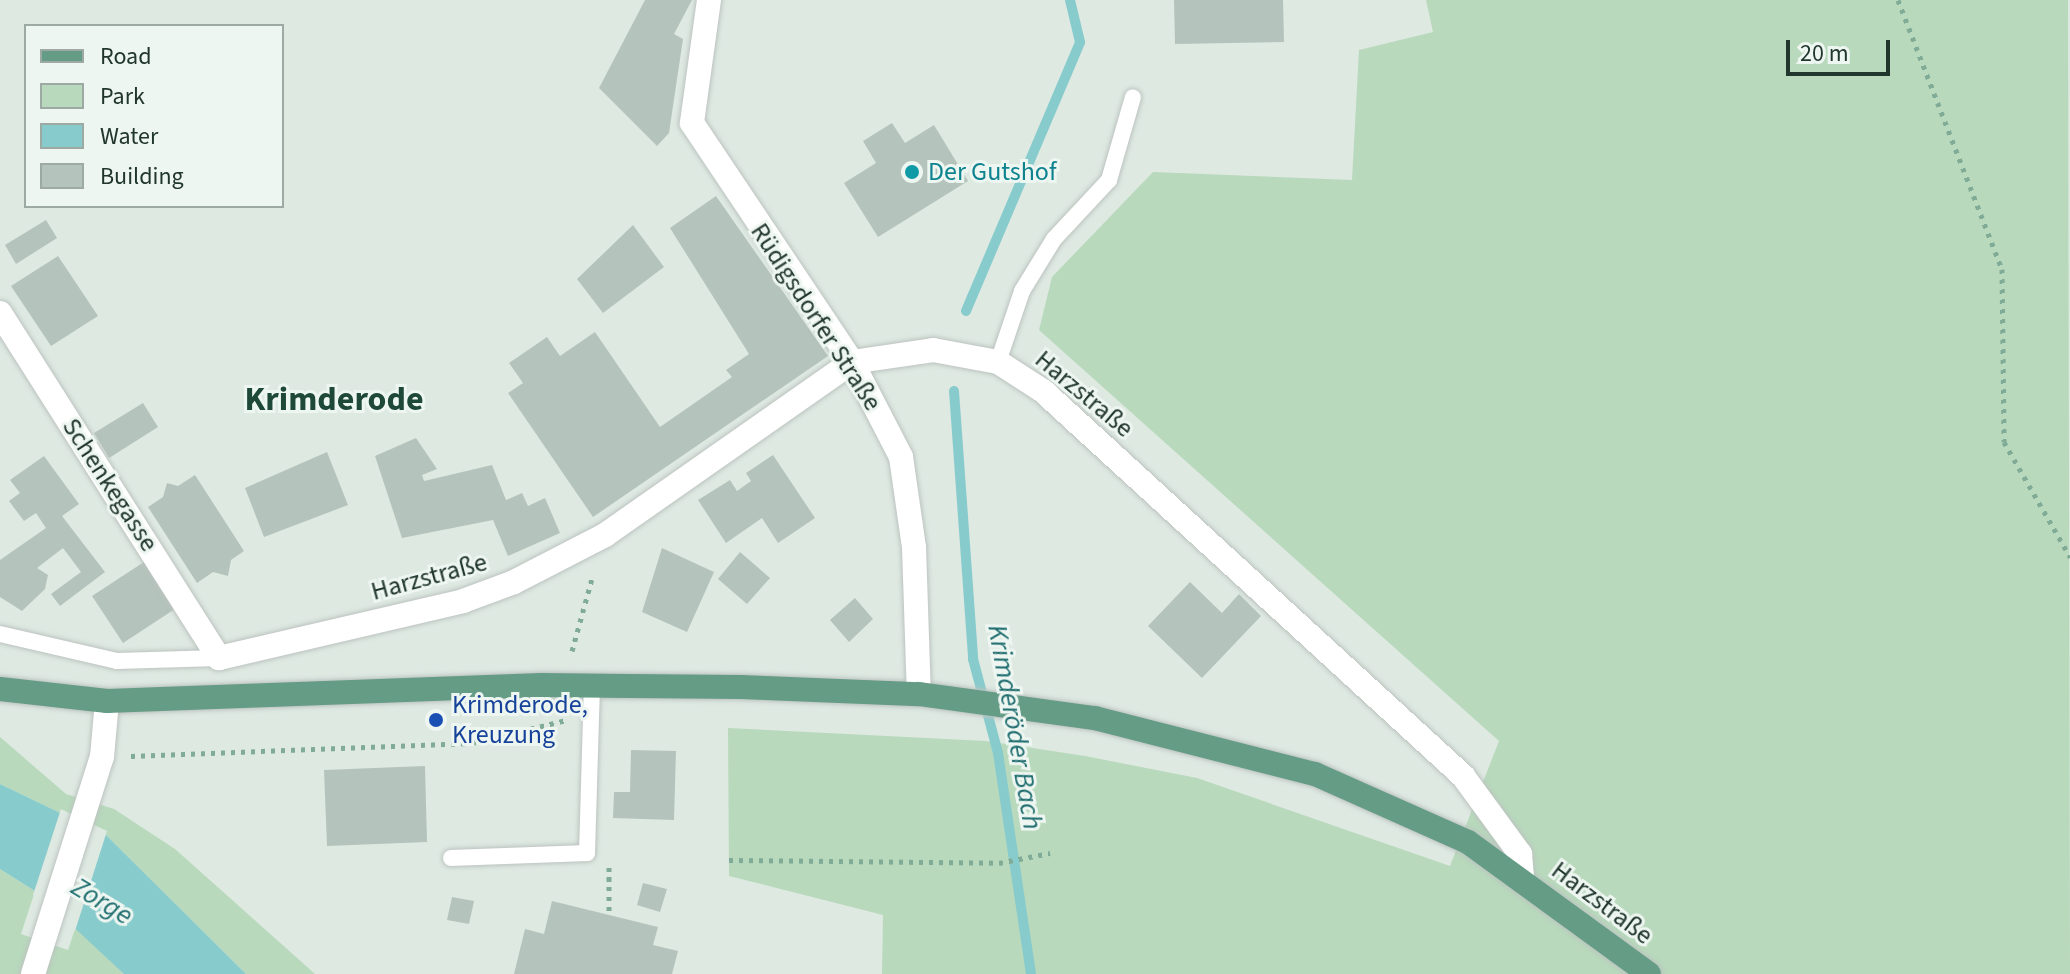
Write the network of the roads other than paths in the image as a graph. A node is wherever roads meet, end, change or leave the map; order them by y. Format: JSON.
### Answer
{"nodes":[{"id":1,"x":709,"y":0,"type":"edge"},
{"id":2,"x":1133,"y":97,"type":"dead end"},
{"id":3,"x":0,"y":313,"type":"edge"},
{"id":4,"x":852,"y":362,"type":"junction"},
{"id":5,"x":998,"y":362,"type":"junction"},
{"id":6,"x":0,"y":634,"type":"edge"},
{"id":7,"x":219,"y":658,"type":"junction"},
{"id":8,"x":592,"y":686,"type":"junction"},
{"id":9,"x":0,"y":689,"type":"edge"},
{"id":10,"x":919,"y":694,"type":"junction"},
{"id":11,"x":107,"y":701,"type":"junction"},
{"id":12,"x":451,"y":858,"type":"dead end"},
{"id":13,"x":1522,"y":877,"type":"junction"},
{"id":14,"x":33,"y":974,"type":"edge"},
{"id":15,"x":1649,"y":974,"type":"edge"}],
"edges":[{"from":1,"to":4,"type":"street","name":"Rüdigsdorfer Straße"},
{"from":2,"to":5,"type":"lane"},
{"from":3,"to":7,"type":"street","name":"Schenkegasse"},
{"from":4,"to":5,"type":"street","name":"Harzstraße"},
{"from":4,"to":7,"type":"street","name":"Harzstraße"},
{"from":4,"to":10,"type":"street","name":"Rüdigsdorfer Straße"},
{"from":5,"to":13,"type":"street","name":"Harzstraße"},
{"from":6,"to":7,"type":"lane"},
{"from":8,"to":10,"type":"main road","name":"Harzstraße"},
{"from":8,"to":11,"type":"main road","name":"Harzstraße"},
{"from":8,"to":12,"type":"lane"},
{"from":9,"to":11,"type":"main road","name":"Harzstraße"},
{"from":10,"to":13,"type":"main road","name":"Harzstraße"},
{"from":11,"to":14,"type":"street"},
{"from":13,"to":15,"type":"main road","name":"Harzstraße"}]}
